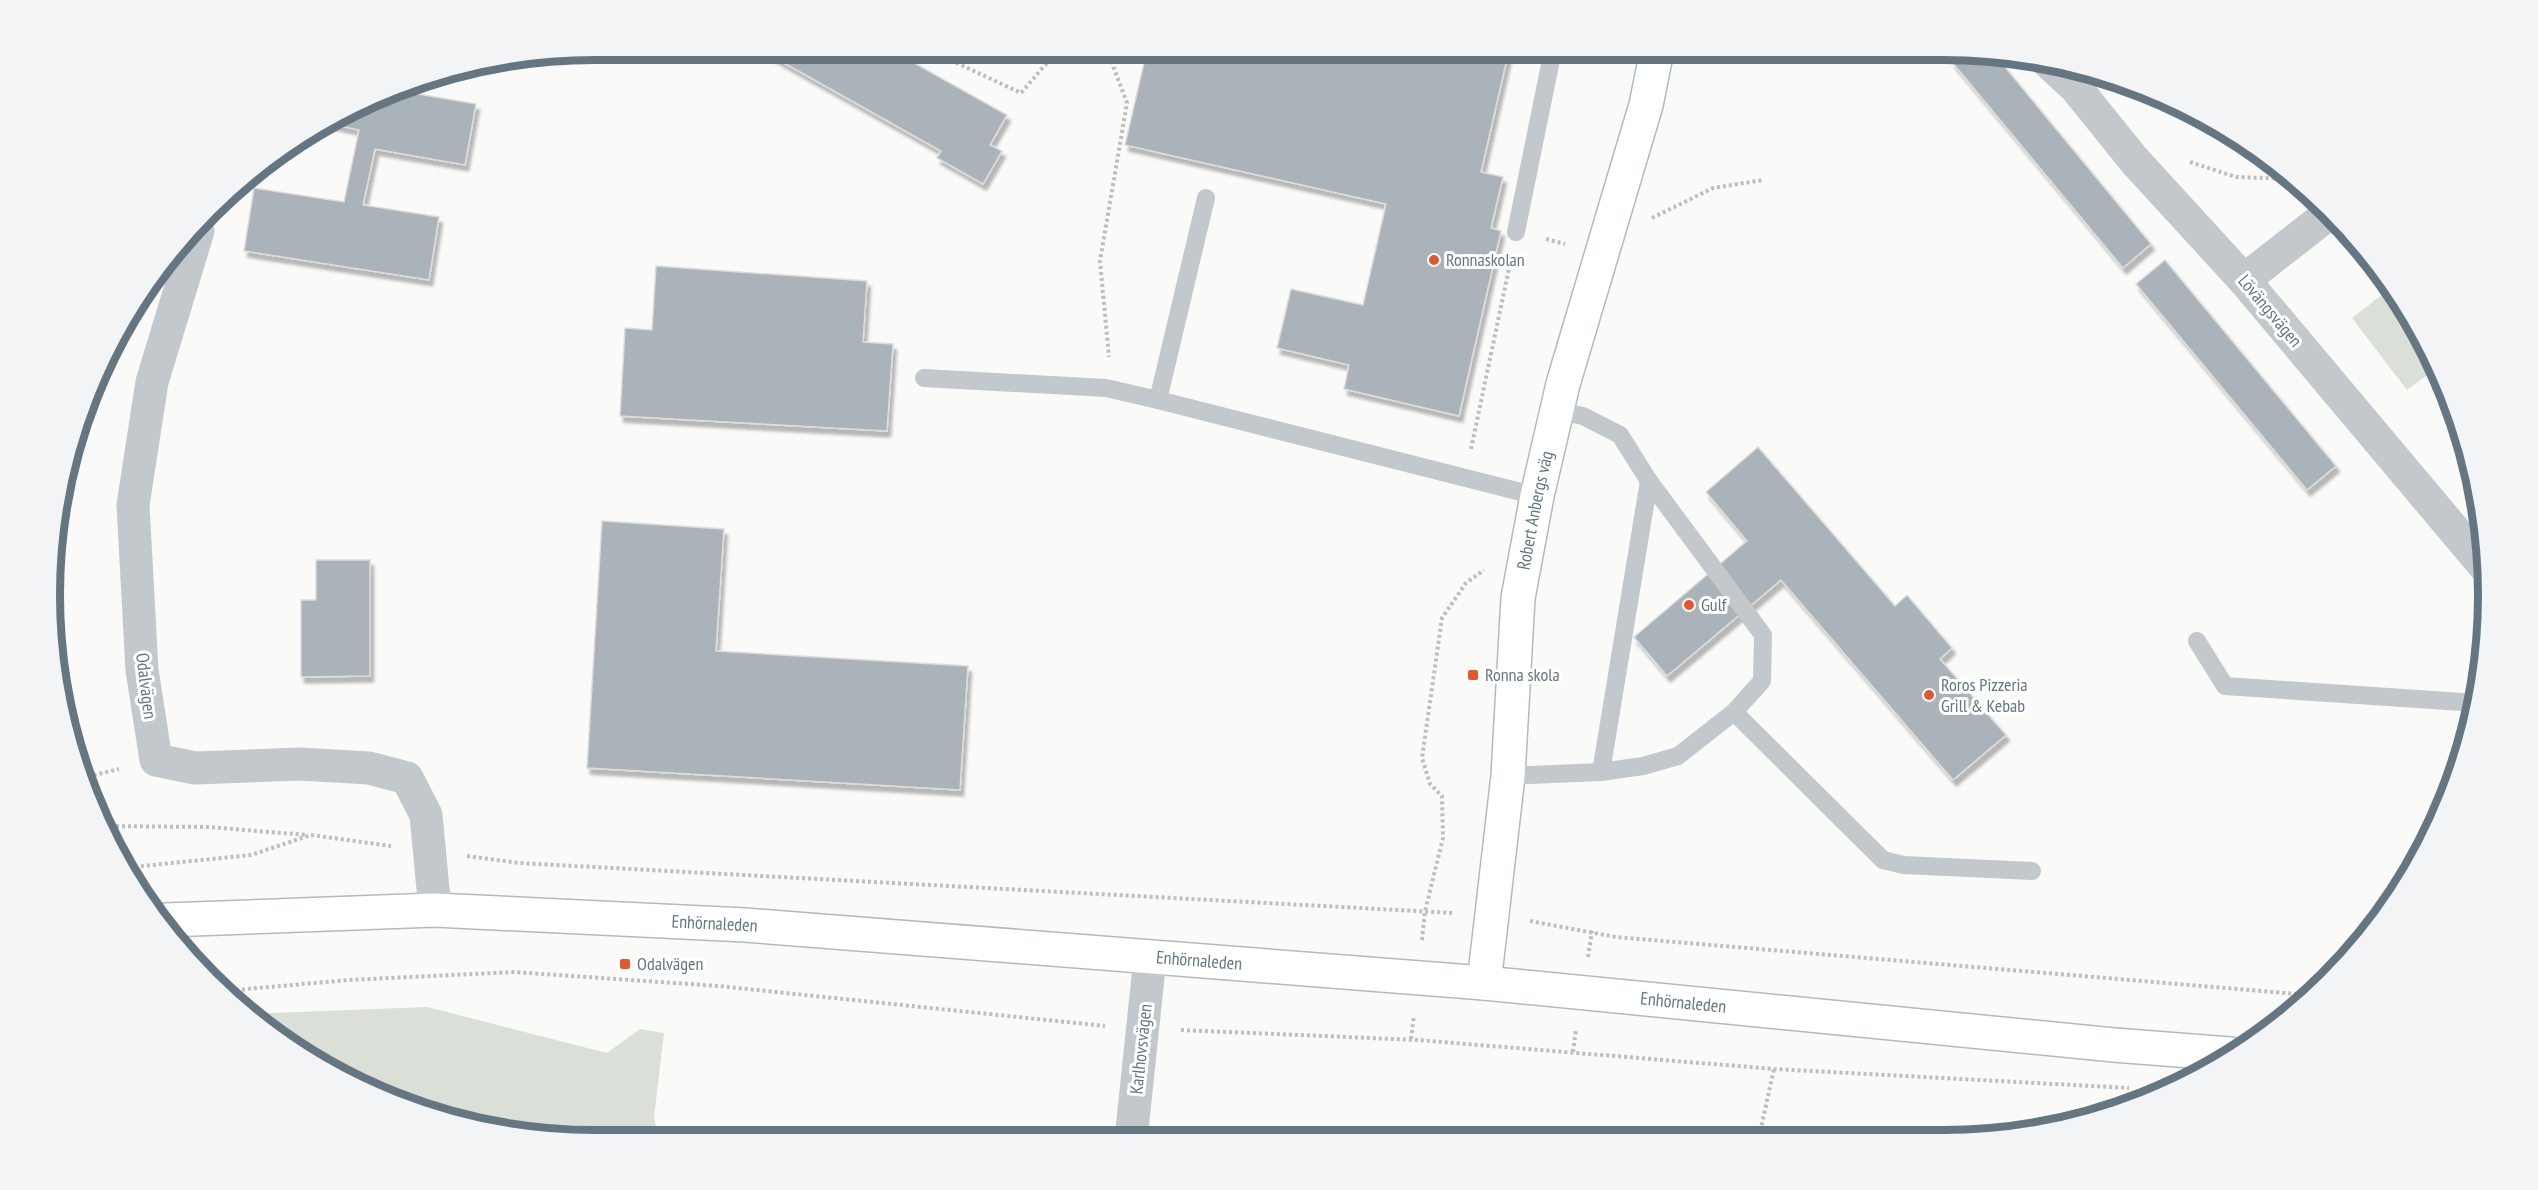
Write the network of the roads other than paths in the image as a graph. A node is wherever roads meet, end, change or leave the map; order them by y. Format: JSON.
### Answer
{"nodes":[{"id":1,"x":1551,"y":60,"type":"edge"},
{"id":2,"x":1655,"y":60,"type":"edge"},
{"id":3,"x":2060,"y":73,"type":"edge"},
{"id":4,"x":1206,"y":198,"type":"dead end"},
{"id":5,"x":2323,"y":219,"type":"edge"},
{"id":6,"x":1516,"y":232,"type":"road end"},
{"id":7,"x":195,"y":239,"type":"edge"},
{"id":8,"x":2244,"y":280,"type":"junction"},
{"id":9,"x":924,"y":378,"type":"dead end"},
{"id":10,"x":1158,"y":399,"type":"junction"},
{"id":11,"x":1557,"y":411,"type":"junction"},
{"id":12,"x":1649,"y":481,"type":"junction"},
{"id":13,"x":1537,"y":496,"type":"junction"},
{"id":14,"x":2477,"y":557,"type":"edge"},
{"id":15,"x":2197,"y":641,"type":"dead end"},
{"id":16,"x":2467,"y":702,"type":"edge"},
{"id":17,"x":1734,"y":712,"type":"junction"},
{"id":18,"x":1601,"y":772,"type":"junction"},
{"id":19,"x":1508,"y":776,"type":"junction"},
{"id":20,"x":2032,"y":872,"type":"dead end"},
{"id":21,"x":435,"y":910,"type":"junction"},
{"id":22,"x":171,"y":921,"type":"edge"},
{"id":23,"x":1150,"y":958,"type":"junction"},
{"id":24,"x":1484,"y":983,"type":"junction"},
{"id":25,"x":2218,"y":1053,"type":"edge"},
{"id":26,"x":1132,"y":1130,"type":"edge"}],
"edges":[{"from":1,"to":6,"type":"lane"},
{"from":2,"to":11,"type":"street","name":"Robert Anbergs väg"},
{"from":3,"to":8,"type":"street","name":"Lövängsvägen"},
{"from":4,"to":10,"type":"lane"},
{"from":5,"to":8,"type":"street"},
{"from":7,"to":21,"type":"street","name":"Odalvägen"},
{"from":8,"to":14,"type":"street","name":"Lövängsvägen"},
{"from":9,"to":10,"type":"lane"},
{"from":10,"to":13,"type":"lane"},
{"from":11,"to":12,"type":"lane"},
{"from":11,"to":13,"type":"street","name":"Robert Anbergs väg"},
{"from":12,"to":17,"type":"lane"},
{"from":12,"to":18,"type":"lane"},
{"from":13,"to":19,"type":"street","name":"Robert Anbergs väg"},
{"from":15,"to":16,"type":"lane"},
{"from":17,"to":18,"type":"lane"},
{"from":17,"to":20,"type":"lane"},
{"from":18,"to":19,"type":"lane"},
{"from":19,"to":24,"type":"street","name":"Robert Anbergs väg"},
{"from":21,"to":22,"type":"street","name":"Enhörnaleden"},
{"from":21,"to":23,"type":"street","name":"Enhörnaleden"},
{"from":23,"to":24,"type":"street","name":"Enhörnaleden"},
{"from":23,"to":26,"type":"street","name":"Karlhovsvägen"},
{"from":24,"to":25,"type":"street","name":"Enhörnaleden"}]}
